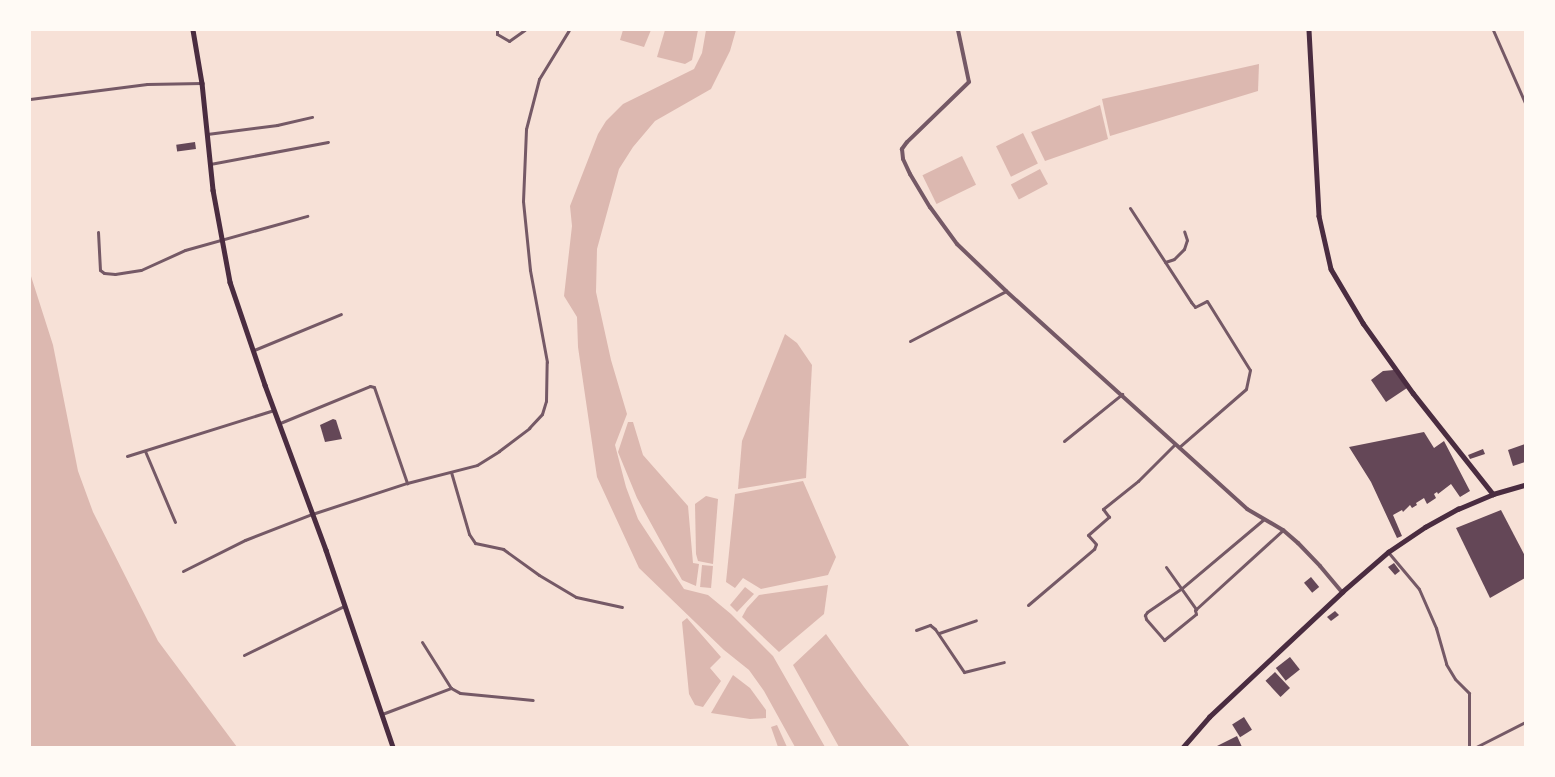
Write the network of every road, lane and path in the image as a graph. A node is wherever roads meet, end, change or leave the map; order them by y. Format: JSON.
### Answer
{"nodes":[{"id":1,"x":193,"y":30,"type":"edge"},
{"id":2,"x":497,"y":30,"type":"edge"},
{"id":3,"x":525,"y":30,"type":"edge"},
{"id":4,"x":570,"y":30,"type":"edge"},
{"id":5,"x":958,"y":30,"type":"edge"},
{"id":6,"x":1309,"y":30,"type":"edge"},
{"id":7,"x":1493,"y":30,"type":"edge"},
{"id":8,"x":202,"y":83,"type":"junction"},
{"id":9,"x":30,"y":99,"type":"edge"},
{"id":10,"x":1525,"y":104,"type":"edge"},
{"id":11,"x":312,"y":117,"type":"dead end"},
{"id":12,"x":207,"y":134,"type":"junction"},
{"id":13,"x":328,"y":142,"type":"dead end"},
{"id":14,"x":210,"y":164,"type":"junction"},
{"id":15,"x":1130,"y":208,"type":"dead end"},
{"id":16,"x":307,"y":216,"type":"dead end"},
{"id":17,"x":1184,"y":231,"type":"dead end"},
{"id":18,"x":98,"y":232,"type":"dead end"},
{"id":19,"x":221,"y":241,"type":"junction"},
{"id":20,"x":1165,"y":262,"type":"junction"},
{"id":21,"x":1006,"y":291,"type":"junction"},
{"id":22,"x":341,"y":314,"type":"dead end"},
{"id":23,"x":910,"y":341,"type":"dead end"},
{"id":24,"x":254,"y":350,"type":"junction"},
{"id":25,"x":1122,"y":394,"type":"junction"},
{"id":26,"x":276,"y":410,"type":"junction"},
{"id":27,"x":280,"y":422,"type":"junction"},
{"id":28,"x":1064,"y":441,"type":"dead end"},
{"id":29,"x":1175,"y":444,"type":"junction"},
{"id":30,"x":1180,"y":447,"type":"junction"},
{"id":31,"x":144,"y":451,"type":"junction"},
{"id":32,"x":127,"y":456,"type":"dead end"},
{"id":33,"x":451,"y":472,"type":"junction"},
{"id":34,"x":407,"y":483,"type":"junction"},
{"id":35,"x":1525,"y":485,"type":"edge"},
{"id":36,"x":1493,"y":494,"type":"junction"},
{"id":37,"x":312,"y":514,"type":"junction"},
{"id":38,"x":1264,"y":519,"type":"junction"},
{"id":39,"x":176,"y":522,"type":"dead end"},
{"id":40,"x":1283,"y":530,"type":"junction"},
{"id":41,"x":1388,"y":552,"type":"junction"},
{"id":42,"x":1166,"y":567,"type":"dead end"},
{"id":43,"x":182,"y":571,"type":"dead end"},
{"id":44,"x":1182,"y":588,"type":"junction"},
{"id":45,"x":1342,"y":592,"type":"junction"},
{"id":46,"x":1028,"y":605,"type":"dead end"},
{"id":47,"x":344,"y":606,"type":"junction"},
{"id":48,"x":622,"y":607,"type":"dead end"},
{"id":49,"x":1196,"y":609,"type":"junction"},
{"id":50,"x":976,"y":620,"type":"dead end"},
{"id":51,"x":916,"y":630,"type":"dead end"},
{"id":52,"x":938,"y":633,"type":"junction"},
{"id":53,"x":422,"y":642,"type":"dead end"},
{"id":54,"x":244,"y":656,"type":"dead end"},
{"id":55,"x":1004,"y":662,"type":"dead end"},
{"id":56,"x":450,"y":688,"type":"junction"},
{"id":57,"x":533,"y":700,"type":"dead end"},
{"id":58,"x":381,"y":715,"type":"junction"},
{"id":59,"x":1525,"y":722,"type":"edge"},
{"id":60,"x":393,"y":747,"type":"edge"},
{"id":61,"x":1183,"y":747,"type":"edge"},
{"id":62,"x":1468,"y":747,"type":"edge"},
{"id":63,"x":1476,"y":747,"type":"edge"}],
"edges":[{"from":1,"to":8,"type":"main road"},
{"from":2,"to":3,"type":"street"},
{"from":4,"to":33,"type":"street"},
{"from":5,"to":21,"type":"street"},
{"from":6,"to":36,"type":"main road"},
{"from":7,"to":10,"type":"street"},
{"from":8,"to":9,"type":"street"},
{"from":8,"to":12,"type":"main road"},
{"from":11,"to":12,"type":"street"},
{"from":12,"to":14,"type":"main road"},
{"from":13,"to":14,"type":"street"},
{"from":14,"to":19,"type":"main road"},
{"from":15,"to":20,"type":"street"},
{"from":16,"to":19,"type":"street"},
{"from":17,"to":20,"type":"street"},
{"from":18,"to":19,"type":"street"},
{"from":19,"to":24,"type":"main road"},
{"from":20,"to":30,"type":"street"},
{"from":21,"to":23,"type":"street"},
{"from":21,"to":25,"type":"street"},
{"from":22,"to":24,"type":"street"},
{"from":24,"to":26,"type":"main road"},
{"from":25,"to":28,"type":"street"},
{"from":25,"to":29,"type":"street"},
{"from":26,"to":27,"type":"main road"},
{"from":26,"to":31,"type":"street"},
{"from":27,"to":34,"type":"street"},
{"from":27,"to":37,"type":"main road"},
{"from":29,"to":30,"type":"street"},
{"from":29,"to":46,"type":"street"},
{"from":30,"to":38,"type":"street"},
{"from":31,"to":32,"type":"street"},
{"from":31,"to":39,"type":"street"},
{"from":33,"to":34,"type":"street"},
{"from":33,"to":48,"type":"street"},
{"from":34,"to":37,"type":"street"},
{"from":35,"to":36,"type":"main road"},
{"from":36,"to":41,"type":"main road"},
{"from":37,"to":43,"type":"street"},
{"from":37,"to":47,"type":"main road"},
{"from":38,"to":40,"type":"street"},
{"from":38,"to":44,"type":"street"},
{"from":40,"to":45,"type":"street"},
{"from":40,"to":49,"type":"street"},
{"from":41,"to":45,"type":"main road"},
{"from":41,"to":62,"type":"street"},
{"from":42,"to":44,"type":"street"},
{"from":44,"to":49,"type":"street"},
{"from":44,"to":49,"type":"street"},
{"from":45,"to":61,"type":"main road"},
{"from":47,"to":54,"type":"street"},
{"from":47,"to":58,"type":"main road"},
{"from":50,"to":52,"type":"street"},
{"from":51,"to":52,"type":"street"},
{"from":52,"to":55,"type":"street"},
{"from":53,"to":56,"type":"street"},
{"from":56,"to":57,"type":"street"},
{"from":56,"to":58,"type":"street"},
{"from":58,"to":60,"type":"main road"},
{"from":59,"to":63,"type":"street"}]}
